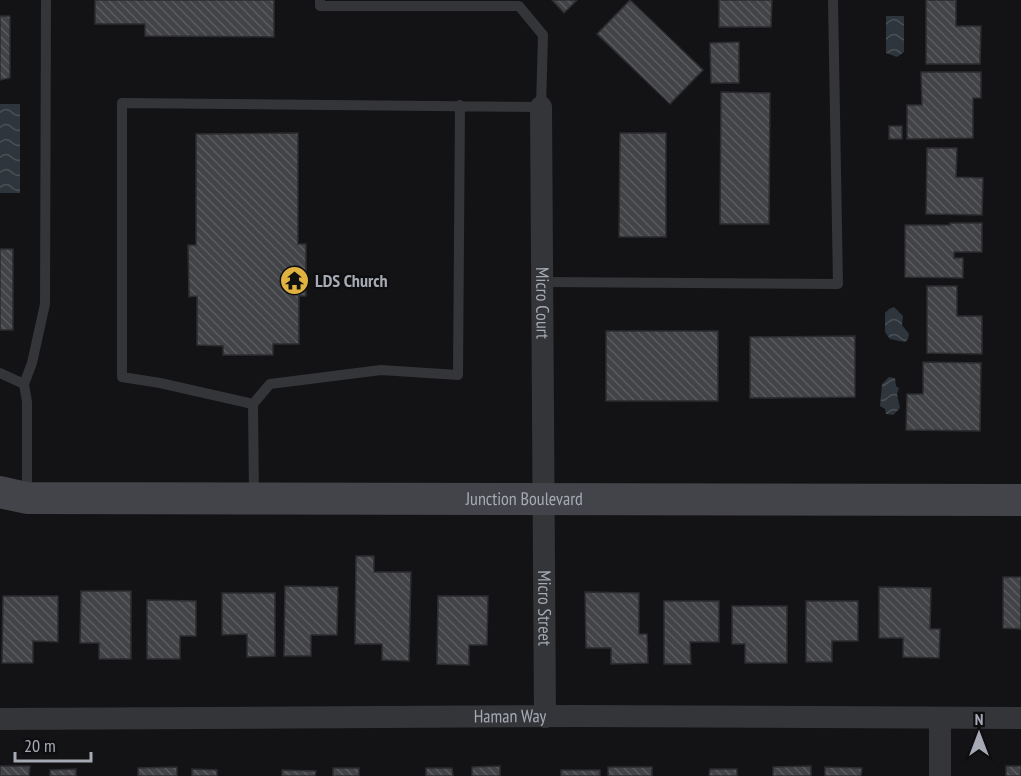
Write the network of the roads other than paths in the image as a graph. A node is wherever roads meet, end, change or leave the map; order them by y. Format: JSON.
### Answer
{"nodes":[{"id":1,"x":46,"y":0,"type":"edge"},
{"id":2,"x":320,"y":0,"type":"edge"},
{"id":3,"x":833,"y":0,"type":"edge"},
{"id":4,"x":460,"y":105,"type":"junction"},
{"id":5,"x":541,"y":106,"type":"junction"},
{"id":6,"x":543,"y":282,"type":"junction"},
{"id":7,"x":0,"y":373,"type":"edge"},
{"id":8,"x":24,"y":384,"type":"junction"},
{"id":9,"x":253,"y":404,"type":"junction"},
{"id":10,"x":9,"y":498,"type":"edge"},
{"id":11,"x":254,"y":498,"type":"junction"},
{"id":12,"x":543,"y":500,"type":"junction"},
{"id":13,"x":1021,"y":500,"type":"edge"},
{"id":14,"x":545,"y":717,"type":"junction"},
{"id":15,"x":940,"y":718,"type":"junction"},
{"id":16,"x":1021,"y":718,"type":"edge"},
{"id":17,"x":0,"y":719,"type":"edge"},
{"id":18,"x":940,"y":776,"type":"edge"}],
"edges":[{"from":1,"to":8,"type":"lane"},
{"from":2,"to":5,"type":"lane"},
{"from":3,"to":6,"type":"lane"},
{"from":4,"to":5,"type":"lane"},
{"from":4,"to":9,"type":"lane"},
{"from":4,"to":9,"type":"lane"},
{"from":5,"to":6,"type":"street","name":"Micro Court"},
{"from":6,"to":12,"type":"street","name":"Micro Court"},
{"from":7,"to":8,"type":"lane"},
{"from":8,"to":10,"type":"lane"},
{"from":9,"to":11,"type":"lane"},
{"from":10,"to":11,"type":"main road","name":"Junction Boulevard"},
{"from":11,"to":12,"type":"main road","name":"Junction Boulevard"},
{"from":12,"to":13,"type":"main road","name":"Junction Boulevard"},
{"from":12,"to":14,"type":"street","name":"Micro Street"},
{"from":14,"to":15,"type":"street","name":"Haman Way"},
{"from":14,"to":17,"type":"street","name":"Haman Way"},
{"from":15,"to":16,"type":"street","name":"Haman Way"},
{"from":15,"to":18,"type":"street"}]}
